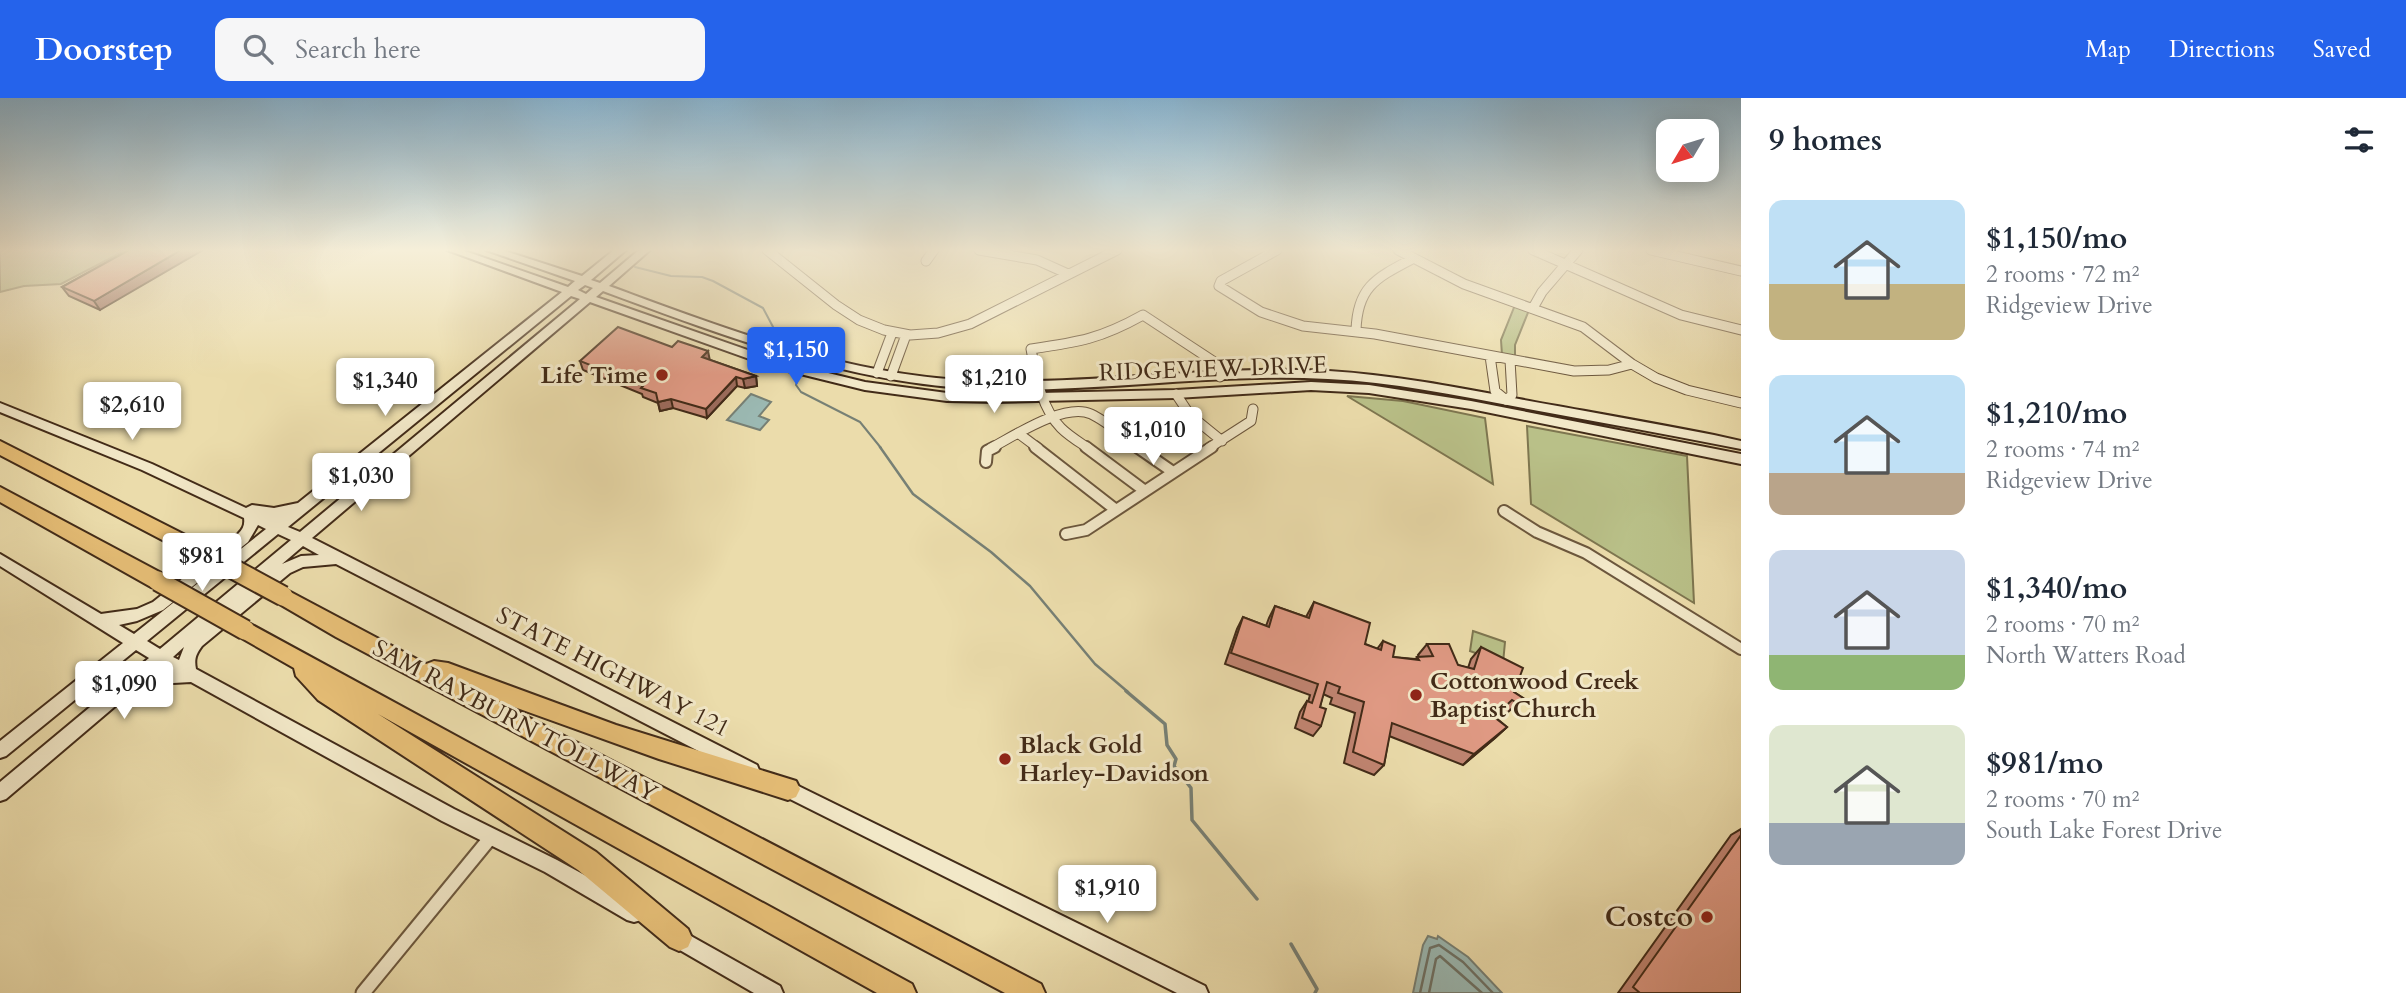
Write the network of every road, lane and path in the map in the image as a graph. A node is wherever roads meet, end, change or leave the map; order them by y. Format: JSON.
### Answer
{"nodes":[{"id":1,"x":567,"y":292,"type":"joint"},
{"id":2,"x":598,"y":292,"type":"edge"},
{"id":3,"x":620,"y":292,"type":"edge"},
{"id":4,"x":820,"y":292,"type":"edge"},
{"id":5,"x":1032,"y":292,"type":"edge"},
{"id":6,"x":1230,"y":292,"type":"edge"},
{"id":7,"x":1363,"y":292,"type":"edge"},
{"id":8,"x":1486,"y":292,"type":"edge"},
{"id":9,"x":1542,"y":292,"type":"edge"},
{"id":10,"x":1629,"y":292,"type":"edge"},
{"id":11,"x":590,"y":299,"type":"junction"},
{"id":12,"x":1533,"y":308,"type":"junction"},
{"id":13,"x":1741,"y":330,"type":"edge"},
{"id":14,"x":1356,"y":331,"type":"junction"},
{"id":15,"x":899,"y":334,"type":"junction"},
{"id":16,"x":786,"y":351,"type":"junction"},
{"id":17,"x":1490,"y":356,"type":"junction"},
{"id":18,"x":1510,"y":360,"type":"junction"},
{"id":19,"x":776,"y":364,"type":"junction"},
{"id":20,"x":1632,"y":365,"type":"junction"},
{"id":21,"x":877,"y":373,"type":"junction"},
{"id":22,"x":891,"y":376,"type":"junction"},
{"id":23,"x":1220,"y":377,"type":"junction"},
{"id":24,"x":460,"y":380,"type":"junction"},
{"id":25,"x":1039,"y":385,"type":"junction"},
{"id":26,"x":865,"y":386,"type":"junction"},
{"id":27,"x":479,"y":390,"type":"junction"},
{"id":28,"x":446,"y":392,"type":"junction"},
{"id":29,"x":1176,"y":394,"type":"junction"},
{"id":30,"x":1042,"y":398,"type":"junction"},
{"id":31,"x":465,"y":401,"type":"junction"},
{"id":32,"x":1741,"y":403,"type":"edge"},
{"id":33,"x":1507,"y":406,"type":"junction"},
{"id":34,"x":0,"y":407,"type":"edge"},
{"id":35,"x":1252,"y":409,"type":"dead end"},
{"id":36,"x":1052,"y":418,"type":"junction"},
{"id":37,"x":1018,"y":433,"type":"junction"},
{"id":38,"x":1222,"y":441,"type":"junction"},
{"id":39,"x":1741,"y":445,"type":"edge"},
{"id":40,"x":0,"y":447,"type":"edge"},
{"id":41,"x":1741,"y":459,"type":"edge"},
{"id":42,"x":986,"y":462,"type":"dead end"},
{"id":43,"x":1173,"y":472,"type":"junction"},
{"id":44,"x":1145,"y":491,"type":"junction"},
{"id":45,"x":0,"y":494,"type":"edge"},
{"id":46,"x":313,"y":498,"type":"junction"},
{"id":47,"x":222,"y":501,"type":"junction"},
{"id":48,"x":1116,"y":510,"type":"junction"},
{"id":49,"x":1504,"y":512,"type":"dead end"},
{"id":50,"x":250,"y":514,"type":"junction"},
{"id":51,"x":333,"y":514,"type":"junction"},
{"id":52,"x":277,"y":528,"type":"junction"},
{"id":53,"x":1066,"y":534,"type":"dead end"},
{"id":54,"x":303,"y":540,"type":"junction"},
{"id":55,"x":339,"y":558,"type":"junction"},
{"id":56,"x":0,"y":559,"type":"edge"},
{"id":57,"x":100,"y":621,"type":"junction"},
{"id":58,"x":135,"y":642,"type":"junction"},
{"id":59,"x":1741,"y":649,"type":"edge"},
{"id":60,"x":288,"y":654,"type":"junction"},
{"id":61,"x":161,"y":658,"type":"junction"},
{"id":62,"x":415,"y":668,"type":"junction"},
{"id":63,"x":194,"y":675,"type":"junction"},
{"id":64,"x":0,"y":751,"type":"edge"},
{"id":65,"x":50,"y":751,"type":"junction"},
{"id":66,"x":788,"y":789,"type":"junction"},
{"id":67,"x":0,"y":793,"type":"edge"},
{"id":68,"x":491,"y":837,"type":"junction"},
{"id":69,"x":678,"y":938,"type":"junction"},
{"id":70,"x":363,"y":993,"type":"edge"},
{"id":71,"x":773,"y":993,"type":"edge"},
{"id":72,"x":903,"y":993,"type":"edge"},
{"id":73,"x":1032,"y":993,"type":"edge"},
{"id":74,"x":1198,"y":993,"type":"edge"}],
"edges":[{"from":1,"to":11,"type":"main road","name":"RIDGEVIEW DRIVE"},
{"from":1,"to":24,"type":"main road"},
{"from":2,"to":11,"type":"main road"},
{"from":3,"to":16,"type":"main road","name":"RIDGEVIEW DRIVE"},
{"from":4,"to":15,"type":"street"},
{"from":5,"to":15,"type":"street"},
{"from":6,"to":14,"type":"street"},
{"from":7,"to":14,"type":"street"},
{"from":8,"to":12,"type":"street"},
{"from":9,"to":12,"type":"street"},
{"from":10,"to":13,"type":"street"},
{"from":11,"to":19,"type":"main road","name":"RIDGEVIEW DRIVE"},
{"from":11,"to":27,"type":"main road"},
{"from":12,"to":20,"type":"street"},
{"from":14,"to":17,"type":"street"},
{"from":15,"to":21,"type":"street"},
{"from":15,"to":22,"type":"street"},
{"from":16,"to":19,"type":"main road"},
{"from":16,"to":21,"type":"main road","name":"RIDGEVIEW DRIVE"},
{"from":17,"to":18,"type":"street"},
{"from":17,"to":33,"type":"street"},
{"from":18,"to":20,"type":"street"},
{"from":18,"to":33,"type":"street"},
{"from":19,"to":26,"type":"main road","name":"RIDGEVIEW DRIVE"},
{"from":20,"to":32,"type":"street"},
{"from":21,"to":22,"type":"main road","name":"RIDGEVIEW DRIVE"},
{"from":22,"to":25,"type":"main road","name":"RIDGEVIEW DRIVE"},
{"from":22,"to":26,"type":"main road"},
{"from":23,"to":25,"type":"main road","name":"RIDGEVIEW DRIVE"},
{"from":23,"to":25,"type":"street"},
{"from":23,"to":33,"type":"main road","name":"RIDGEVIEW DRIVE"},
{"from":24,"to":27,"type":"main road"},
{"from":24,"to":28,"type":"main road"},
{"from":25,"to":30,"type":"street"},
{"from":26,"to":30,"type":"main road","name":"RIDGEVIEW DRIVE"},
{"from":27,"to":31,"type":"main road"},
{"from":28,"to":31,"type":"main road"},
{"from":28,"to":46,"type":"main road"},
{"from":29,"to":30,"type":"main road","name":"RIDGEVIEW DRIVE"},
{"from":29,"to":33,"type":"main road","name":"RIDGEVIEW DRIVE"},
{"from":29,"to":38,"type":"street"},
{"from":30,"to":36,"type":"street"},
{"from":31,"to":51,"type":"main road"},
{"from":33,"to":39,"type":"main road","name":"RIDGEVIEW DRIVE"},
{"from":33,"to":41,"type":"main road","name":"RIDGEVIEW DRIVE"},
{"from":34,"to":47,"type":"main road","name":"STATE HIGHWAY 121"},
{"from":35,"to":38,"type":"street"},
{"from":36,"to":37,"type":"street"},
{"from":36,"to":43,"type":"street"},
{"from":36,"to":44,"type":"street"},
{"from":37,"to":42,"type":"street"},
{"from":37,"to":48,"type":"street"},
{"from":38,"to":43,"type":"street"},
{"from":40,"to":62,"type":"highway","name":"SAM RAYBURN TOLLWAY","bridge":true},
{"from":43,"to":44,"type":"street"},
{"from":44,"to":48,"type":"street"},
{"from":45,"to":60,"type":"highway","name":"SAM RAYBURN TOLLWAY","bridge":true},
{"from":46,"to":47,"type":"main road"},
{"from":46,"to":52,"type":"main road"},
{"from":47,"to":50,"type":"main road","name":"STATE HIGHWAY 121"},
{"from":48,"to":53,"type":"street"},
{"from":49,"to":59,"type":"street"},
{"from":50,"to":52,"type":"main road","name":"STATE HIGHWAY 121"},
{"from":50,"to":57,"type":"main road"},
{"from":51,"to":54,"type":"main road"},
{"from":51,"to":55,"type":"main road"},
{"from":52,"to":54,"type":"main road","name":"STATE HIGHWAY 121"},
{"from":52,"to":58,"type":"main road"},
{"from":54,"to":55,"type":"main road","name":"STATE HIGHWAY 121"},
{"from":54,"to":61,"type":"main road"},
{"from":55,"to":63,"type":"main road"},
{"from":55,"to":66,"type":"main road","name":"STATE HIGHWAY 121"},
{"from":56,"to":57,"type":"main road"},
{"from":57,"to":58,"type":"main road"},
{"from":58,"to":61,"type":"main road"},
{"from":58,"to":64,"type":"main road"},
{"from":60,"to":69,"type":"highway"},
{"from":60,"to":72,"type":"highway","name":"SAM RAYBURN TOLLWAY"},
{"from":61,"to":63,"type":"main road"},
{"from":61,"to":65,"type":"main road"},
{"from":62,"to":66,"type":"highway"},
{"from":62,"to":73,"type":"highway","name":"SAM RAYBURN TOLLWAY"},
{"from":63,"to":65,"type":"main road"},
{"from":63,"to":68,"type":"main road"},
{"from":65,"to":67,"type":"main road"},
{"from":66,"to":74,"type":"main road","name":"STATE HIGHWAY 121"},
{"from":68,"to":69,"type":"main road"},
{"from":68,"to":70,"type":"street"},
{"from":69,"to":71,"type":"main road"}]}
